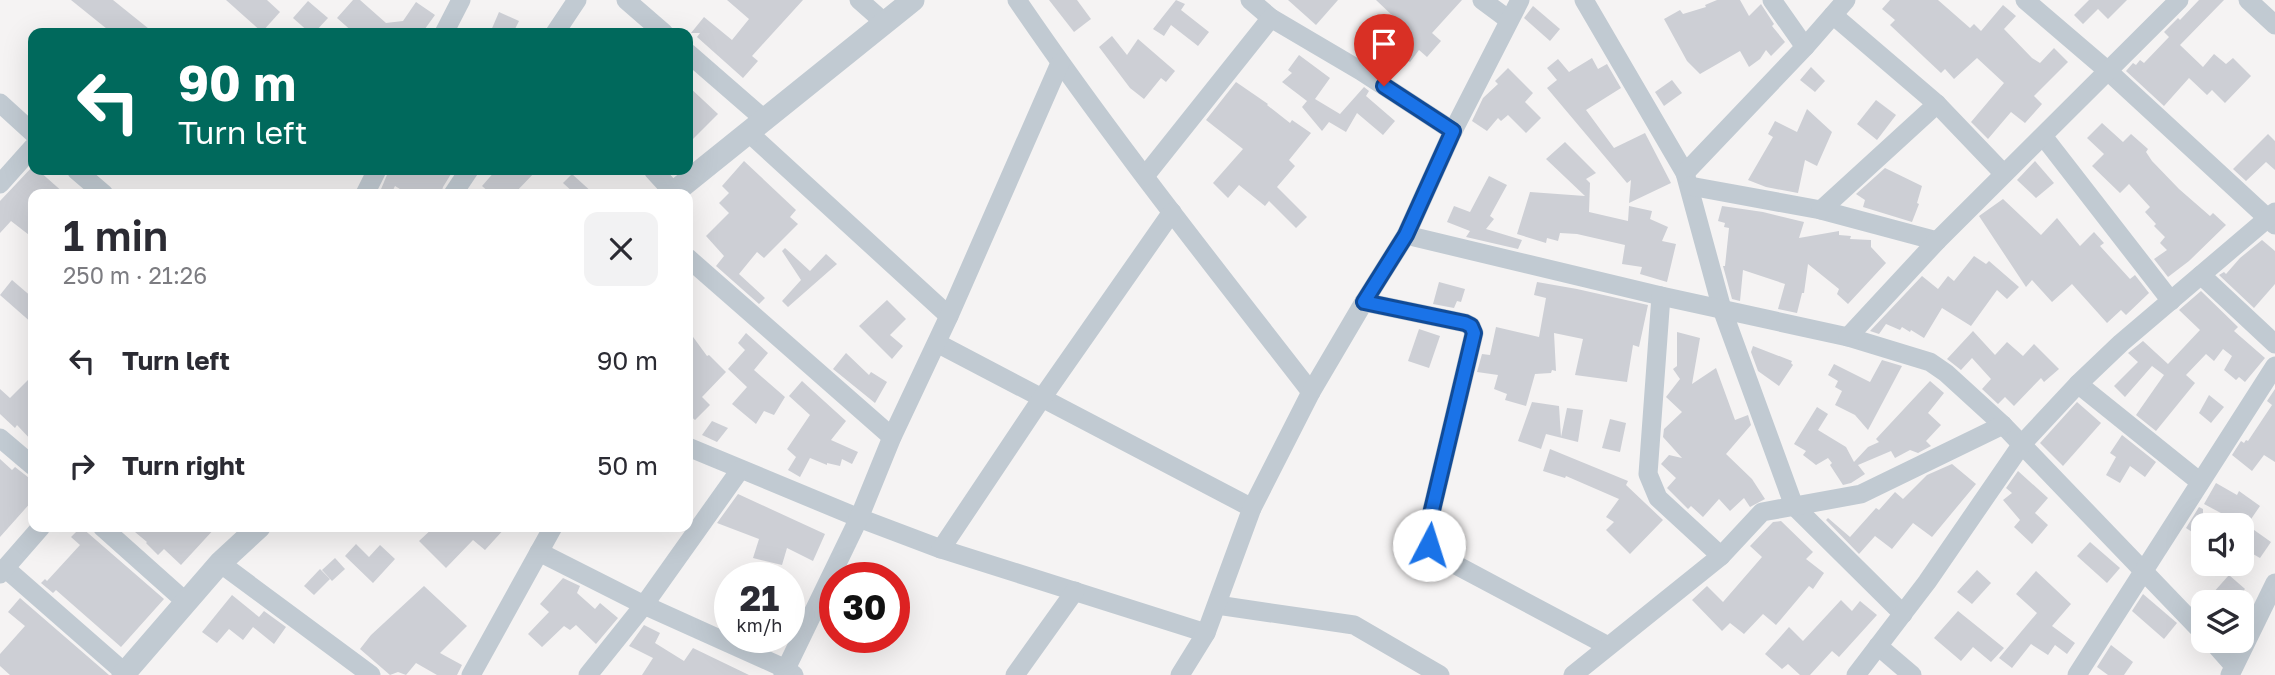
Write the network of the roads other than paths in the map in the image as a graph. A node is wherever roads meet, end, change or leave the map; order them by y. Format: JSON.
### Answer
{"nodes":[{"id":1,"x":461,"y":0,"type":"edge"},
{"id":2,"x":577,"y":0,"type":"edge"},
{"id":3,"x":626,"y":0,"type":"edge"},
{"id":4,"x":859,"y":0,"type":"edge"},
{"id":5,"x":913,"y":0,"type":"edge"},
{"id":6,"x":1017,"y":0,"type":"edge"},
{"id":7,"x":1250,"y":0,"type":"edge"},
{"id":8,"x":1482,"y":0,"type":"edge"},
{"id":9,"x":1520,"y":0,"type":"edge"},
{"id":10,"x":1584,"y":0,"type":"edge"},
{"id":11,"x":1772,"y":0,"type":"edge"},
{"id":12,"x":2025,"y":0,"type":"edge"},
{"id":13,"x":2179,"y":0,"type":"edge"},
{"id":14,"x":2248,"y":0,"type":"edge"},
{"id":15,"x":1840,"y":8,"type":"edge"},
{"id":16,"x":1271,"y":18,"type":"junction"},
{"id":17,"x":1508,"y":20,"type":"junction"},
{"id":18,"x":885,"y":23,"type":"junction"},
{"id":19,"x":2275,"y":25,"type":"edge"},
{"id":20,"x":447,"y":28,"type":"edge"},
{"id":21,"x":558,"y":28,"type":"edge"},
{"id":22,"x":658,"y":28,"type":"edge"},
{"id":23,"x":1805,"y":47,"type":"junction"},
{"id":24,"x":693,"y":58,"type":"edge"},
{"id":25,"x":1060,"y":63,"type":"junction"},
{"id":26,"x":2108,"y":71,"type":"junction"},
{"id":27,"x":0,"y":103,"type":"edge"},
{"id":28,"x":1937,"y":104,"type":"junction"},
{"id":29,"x":756,"y":125,"type":"junction"},
{"id":30,"x":28,"y":128,"type":"edge"},
{"id":31,"x":1453,"y":131,"type":"junction"},
{"id":32,"x":2043,"y":136,"type":"junction"},
{"id":33,"x":28,"y":153,"type":"edge"},
{"id":34,"x":2004,"y":174,"type":"junction"},
{"id":35,"x":82,"y":175,"type":"edge"},
{"id":36,"x":657,"y":175,"type":"edge"},
{"id":37,"x":1144,"y":176,"type":"junction"},
{"id":38,"x":1688,"y":179,"type":"junction"},
{"id":39,"x":0,"y":184,"type":"edge"},
{"id":40,"x":98,"y":189,"type":"edge"},
{"id":41,"x":669,"y":189,"type":"edge"},
{"id":42,"x":679,"y":189,"type":"edge"},
{"id":43,"x":1821,"y":210,"type":"junction"},
{"id":44,"x":1172,"y":212,"type":"junction"},
{"id":45,"x":2273,"y":218,"type":"edge"},
{"id":46,"x":1406,"y":235,"type":"junction"},
{"id":47,"x":1937,"y":241,"type":"junction"},
{"id":48,"x":693,"y":262,"type":"edge"},
{"id":49,"x":2201,"y":275,"type":"junction"},
{"id":50,"x":1661,"y":296,"type":"junction"},
{"id":51,"x":2171,"y":301,"type":"junction"},
{"id":52,"x":1364,"y":302,"type":"junction"},
{"id":53,"x":1722,"y":309,"type":"junction"},
{"id":54,"x":949,"y":316,"type":"junction"},
{"id":55,"x":1848,"y":337,"type":"junction"},
{"id":56,"x":937,"y":343,"type":"junction"},
{"id":57,"x":2275,"y":344,"type":"edge"},
{"id":58,"x":2275,"y":366,"type":"edge"},
{"id":59,"x":2078,"y":384,"type":"junction"},
{"id":60,"x":1311,"y":392,"type":"junction"},
{"id":61,"x":1042,"y":398,"type":"junction"},
{"id":62,"x":2003,"y":425,"type":"junction"},
{"id":63,"x":892,"y":437,"type":"junction"},
{"id":64,"x":0,"y":438,"type":"edge"},
{"id":65,"x":2022,"y":444,"type":"junction"},
{"id":66,"x":693,"y":449,"type":"edge"},
{"id":67,"x":28,"y":462,"type":"edge"},
{"id":68,"x":740,"y":470,"type":"junction"},
{"id":69,"x":2200,"y":482,"type":"junction"},
{"id":70,"x":1794,"y":506,"type":"junction"},
{"id":71,"x":1252,"y":508,"type":"junction"},
{"id":72,"x":859,"y":518,"type":"junction"},
{"id":73,"x":37,"y":532,"type":"edge"},
{"id":74,"x":108,"y":532,"type":"edge"},
{"id":75,"x":254,"y":532,"type":"edge"},
{"id":76,"x":550,"y":532,"type":"edge"},
{"id":77,"x":941,"y":550,"type":"junction"},
{"id":78,"x":539,"y":552,"type":"junction"},
{"id":79,"x":1721,"y":556,"type":"junction"},
{"id":80,"x":220,"y":564,"type":"junction"},
{"id":81,"x":2143,"y":570,"type":"junction"},
{"id":82,"x":3,"y":571,"type":"edge"},
{"id":83,"x":2275,"y":583,"type":"edge"},
{"id":84,"x":1075,"y":591,"type":"junction"},
{"id":85,"x":186,"y":602,"type":"junction"},
{"id":86,"x":644,"y":605,"type":"junction"},
{"id":87,"x":1217,"y":605,"type":"junction"},
{"id":88,"x":1903,"y":614,"type":"junction"},
{"id":89,"x":2191,"y":620,"type":"edge"},
{"id":90,"x":1206,"y":634,"type":"junction"},
{"id":91,"x":1608,"y":646,"type":"junction"},
{"id":92,"x":1878,"y":646,"type":"junction"},
{"id":93,"x":2220,"y":653,"type":"edge"},
{"id":94,"x":2232,"y":670,"type":"edge"},
{"id":95,"x":788,"y":673,"type":"edge"},
{"id":96,"x":124,"y":674,"type":"edge"},
{"id":97,"x":371,"y":675,"type":"edge"},
{"id":98,"x":471,"y":675,"type":"edge"},
{"id":99,"x":587,"y":675,"type":"edge"},
{"id":100,"x":1015,"y":675,"type":"edge"},
{"id":101,"x":1180,"y":675,"type":"edge"},
{"id":102,"x":1440,"y":675,"type":"edge"},
{"id":103,"x":1573,"y":675,"type":"edge"},
{"id":104,"x":1857,"y":675,"type":"edge"},
{"id":105,"x":1912,"y":675,"type":"edge"},
{"id":106,"x":2077,"y":675,"type":"edge"}],
"edges":[{"from":1,"to":20,"type":"street"},
{"from":2,"to":21,"type":"street"},
{"from":3,"to":22,"type":"street"},
{"from":4,"to":18,"type":"street"},
{"from":5,"to":18,"type":"street"},
{"from":6,"to":25,"type":"street"},
{"from":7,"to":16,"type":"street"},
{"from":8,"to":17,"type":"street"},
{"from":9,"to":17,"type":"street"},
{"from":10,"to":38,"type":"street"},
{"from":11,"to":23,"type":"street"},
{"from":12,"to":26,"type":"street"},
{"from":13,"to":26,"type":"street"},
{"from":14,"to":19,"type":"street"},
{"from":15,"to":23,"type":"street"},
{"from":15,"to":28,"type":"street"},
{"from":16,"to":31,"type":"street"},
{"from":16,"to":37,"type":"street"},
{"from":17,"to":31,"type":"street"},
{"from":18,"to":29,"type":"street"},
{"from":23,"to":38,"type":"street"},
{"from":24,"to":29,"type":"street"},
{"from":25,"to":37,"type":"street"},
{"from":25,"to":54,"type":"street"},
{"from":26,"to":32,"type":"street"},
{"from":26,"to":45,"type":"street"},
{"from":27,"to":30,"type":"street"},
{"from":28,"to":34,"type":"street"},
{"from":28,"to":43,"type":"street"},
{"from":29,"to":42,"type":"street"},
{"from":29,"to":54,"type":"street"},
{"from":31,"to":46,"type":"street"},
{"from":32,"to":34,"type":"street"},
{"from":32,"to":51,"type":"street"},
{"from":33,"to":39,"type":"street"},
{"from":34,"to":47,"type":"street"},
{"from":35,"to":40,"type":"street"},
{"from":36,"to":41,"type":"street"},
{"from":37,"to":44,"type":"street"},
{"from":38,"to":43,"type":"street"},
{"from":38,"to":53,"type":"street"},
{"from":43,"to":47,"type":"street"},
{"from":44,"to":60,"type":"street"},
{"from":44,"to":61,"type":"street"},
{"from":45,"to":49,"type":"street"},
{"from":46,"to":50,"type":"street"},
{"from":46,"to":52,"type":"street"},
{"from":47,"to":55,"type":"street"},
{"from":48,"to":63,"type":"street"},
{"from":49,"to":51,"type":"street"},
{"from":49,"to":57,"type":"street"},
{"from":50,"to":53,"type":"street"},
{"from":50,"to":79,"type":"street"},
{"from":51,"to":59,"type":"street"},
{"from":52,"to":60,"type":"street"},
{"from":52,"to":91,"type":"street"},
{"from":53,"to":55,"type":"street"},
{"from":53,"to":70,"type":"street"},
{"from":54,"to":56,"type":"street"},
{"from":55,"to":62,"type":"street"},
{"from":56,"to":61,"type":"street"},
{"from":56,"to":63,"type":"street"},
{"from":58,"to":69,"type":"street"},
{"from":59,"to":65,"type":"street"},
{"from":59,"to":69,"type":"street"},
{"from":60,"to":71,"type":"street"},
{"from":61,"to":71,"type":"street"},
{"from":61,"to":77,"type":"street"},
{"from":62,"to":65,"type":"street"},
{"from":62,"to":70,"type":"street"},
{"from":63,"to":72,"type":"street"},
{"from":64,"to":67,"type":"street"},
{"from":65,"to":81,"type":"street"},
{"from":65,"to":88,"type":"street"},
{"from":66,"to":68,"type":"street"},
{"from":68,"to":72,"type":"street"},
{"from":68,"to":86,"type":"street"},
{"from":69,"to":81,"type":"street"},
{"from":70,"to":79,"type":"street"},
{"from":70,"to":88,"type":"street"},
{"from":71,"to":87,"type":"street"},
{"from":72,"to":77,"type":"street"},
{"from":72,"to":95,"type":"street"},
{"from":73,"to":82,"type":"street"},
{"from":74,"to":85,"type":"street"},
{"from":75,"to":80,"type":"street"},
{"from":76,"to":78,"type":"street"},
{"from":77,"to":84,"type":"street"},
{"from":78,"to":86,"type":"street"},
{"from":78,"to":98,"type":"street"},
{"from":79,"to":91,"type":"street"},
{"from":80,"to":85,"type":"street"},
{"from":80,"to":97,"type":"street"},
{"from":81,"to":89,"type":"street"},
{"from":81,"to":106,"type":"street"},
{"from":82,"to":96,"type":"street"},
{"from":83,"to":94,"type":"street"},
{"from":84,"to":90,"type":"street"},
{"from":84,"to":100,"type":"street"},
{"from":85,"to":96,"type":"street"},
{"from":86,"to":95,"type":"street"},
{"from":86,"to":99,"type":"street"},
{"from":87,"to":90,"type":"street"},
{"from":87,"to":102,"type":"street"},
{"from":88,"to":92,"type":"street"},
{"from":90,"to":101,"type":"street"},
{"from":91,"to":103,"type":"street"},
{"from":92,"to":104,"type":"street"},
{"from":92,"to":105,"type":"street"},
{"from":93,"to":94,"type":"street"}]}
